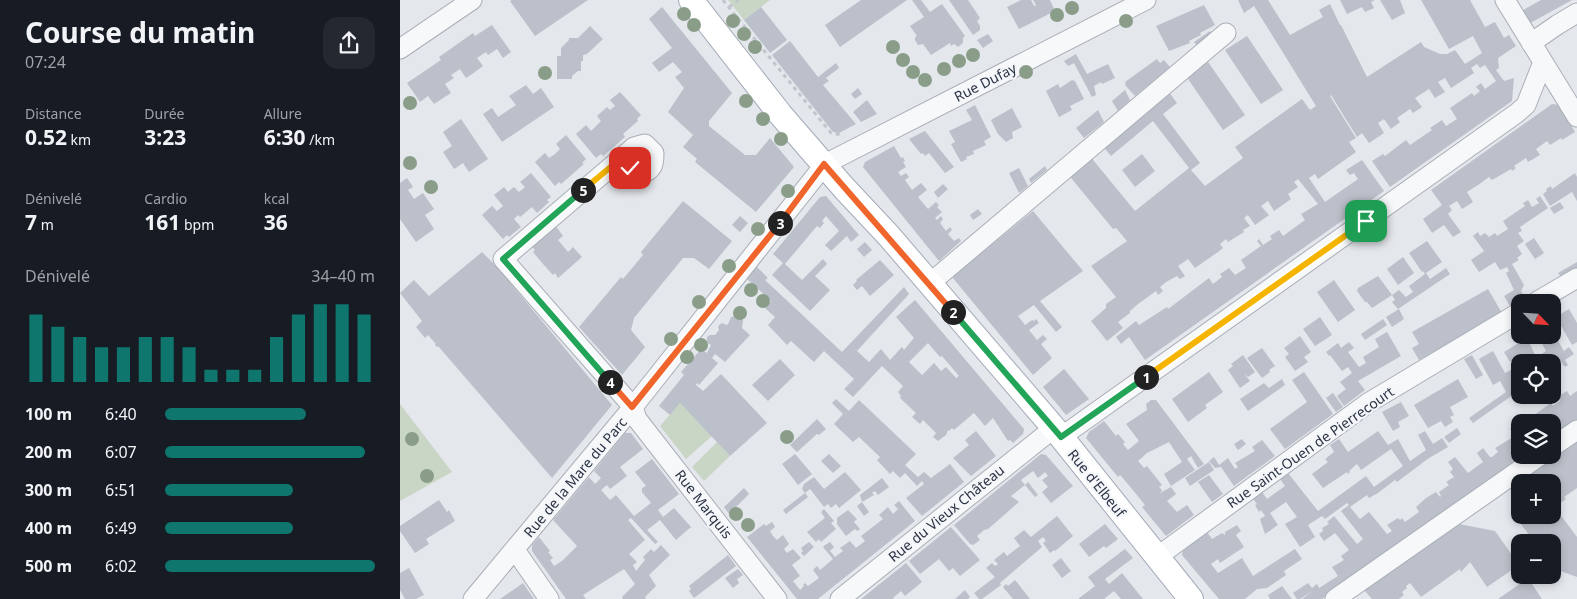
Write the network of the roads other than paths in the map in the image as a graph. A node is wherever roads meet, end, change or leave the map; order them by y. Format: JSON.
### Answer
{"nodes":[{"id":1,"x":472,"y":0,"type":"edge"},
{"id":2,"x":691,"y":0,"type":"edge"},
{"id":3,"x":1146,"y":0,"type":"edge"},
{"id":4,"x":1505,"y":0,"type":"edge"},
{"id":5,"x":1577,"y":13,"type":"edge"},
{"id":6,"x":1226,"y":33,"type":"dead end"},
{"id":7,"x":1532,"y":43,"type":"junction"},
{"id":8,"x":400,"y":49,"type":"edge"},
{"id":9,"x":1543,"y":62,"type":"junction"},
{"id":10,"x":1577,"y":118,"type":"edge"},
{"id":11,"x":619,"y":160,"type":"dead end"},
{"id":12,"x":824,"y":164,"type":"junction"},
{"id":13,"x":1577,"y":278,"type":"edge"},
{"id":14,"x":929,"y":284,"type":"junction"},
{"id":15,"x":1550,"y":294,"type":"edge"},
{"id":16,"x":1511,"y":317,"type":"edge"},
{"id":17,"x":632,"y":407,"type":"junction"},
{"id":18,"x":1577,"y":430,"type":"edge"},
{"id":19,"x":1057,"y":433,"type":"junction"},
{"id":20,"x":1561,"y":441,"type":"edge"},
{"id":21,"x":1528,"y":464,"type":"edge"},
{"id":22,"x":515,"y":550,"type":"junction"},
{"id":23,"x":1156,"y":557,"type":"junction"},
{"id":24,"x":473,"y":599,"type":"edge"},
{"id":25,"x":549,"y":599,"type":"edge"},
{"id":26,"x":777,"y":599,"type":"edge"},
{"id":27,"x":840,"y":599,"type":"edge"},
{"id":28,"x":1191,"y":599,"type":"edge"},
{"id":29,"x":1335,"y":599,"type":"edge"}],
"edges":[{"from":1,"to":8,"type":"street"},
{"from":2,"to":12,"type":"main road","name":"Rue d'Elbeuf"},
{"from":3,"to":12,"type":"street","name":"Rue Dufay"},
{"from":4,"to":7,"type":"street"},
{"from":5,"to":7,"type":"street"},
{"from":6,"to":14,"type":"street"},
{"from":7,"to":9,"type":"street"},
{"from":9,"to":10,"type":"street"},
{"from":9,"to":19,"type":"street","name":"Rue du Vieux Château"},
{"from":11,"to":17,"type":"street","name":"Rue Marquis"},
{"from":12,"to":14,"type":"main road","name":"Rue d'Elbeuf"},
{"from":12,"to":17,"type":"street","name":"Rue de la Mare du Parc"},
{"from":13,"to":15,"type":"street"},
{"from":14,"to":19,"type":"main road","name":"Rue d'Elbeuf"},
{"from":16,"to":23,"type":"street","name":"Rue Saint-Ouen de Pierrecourt"},
{"from":17,"to":22,"type":"street","name":"Rue de la Mare du Parc"},
{"from":17,"to":26,"type":"street","name":"Rue Marquis"},
{"from":18,"to":20,"type":"street"},
{"from":19,"to":23,"type":"main road","name":"Rue d'Elbeuf"},
{"from":19,"to":27,"type":"street","name":"Rue du Vieux Château"},
{"from":21,"to":29,"type":"street"},
{"from":22,"to":24,"type":"street","name":"Rue de la Mare du Parc"},
{"from":22,"to":25,"type":"street"},
{"from":23,"to":28,"type":"main road","name":"Rue d'Elbeuf"}]}
